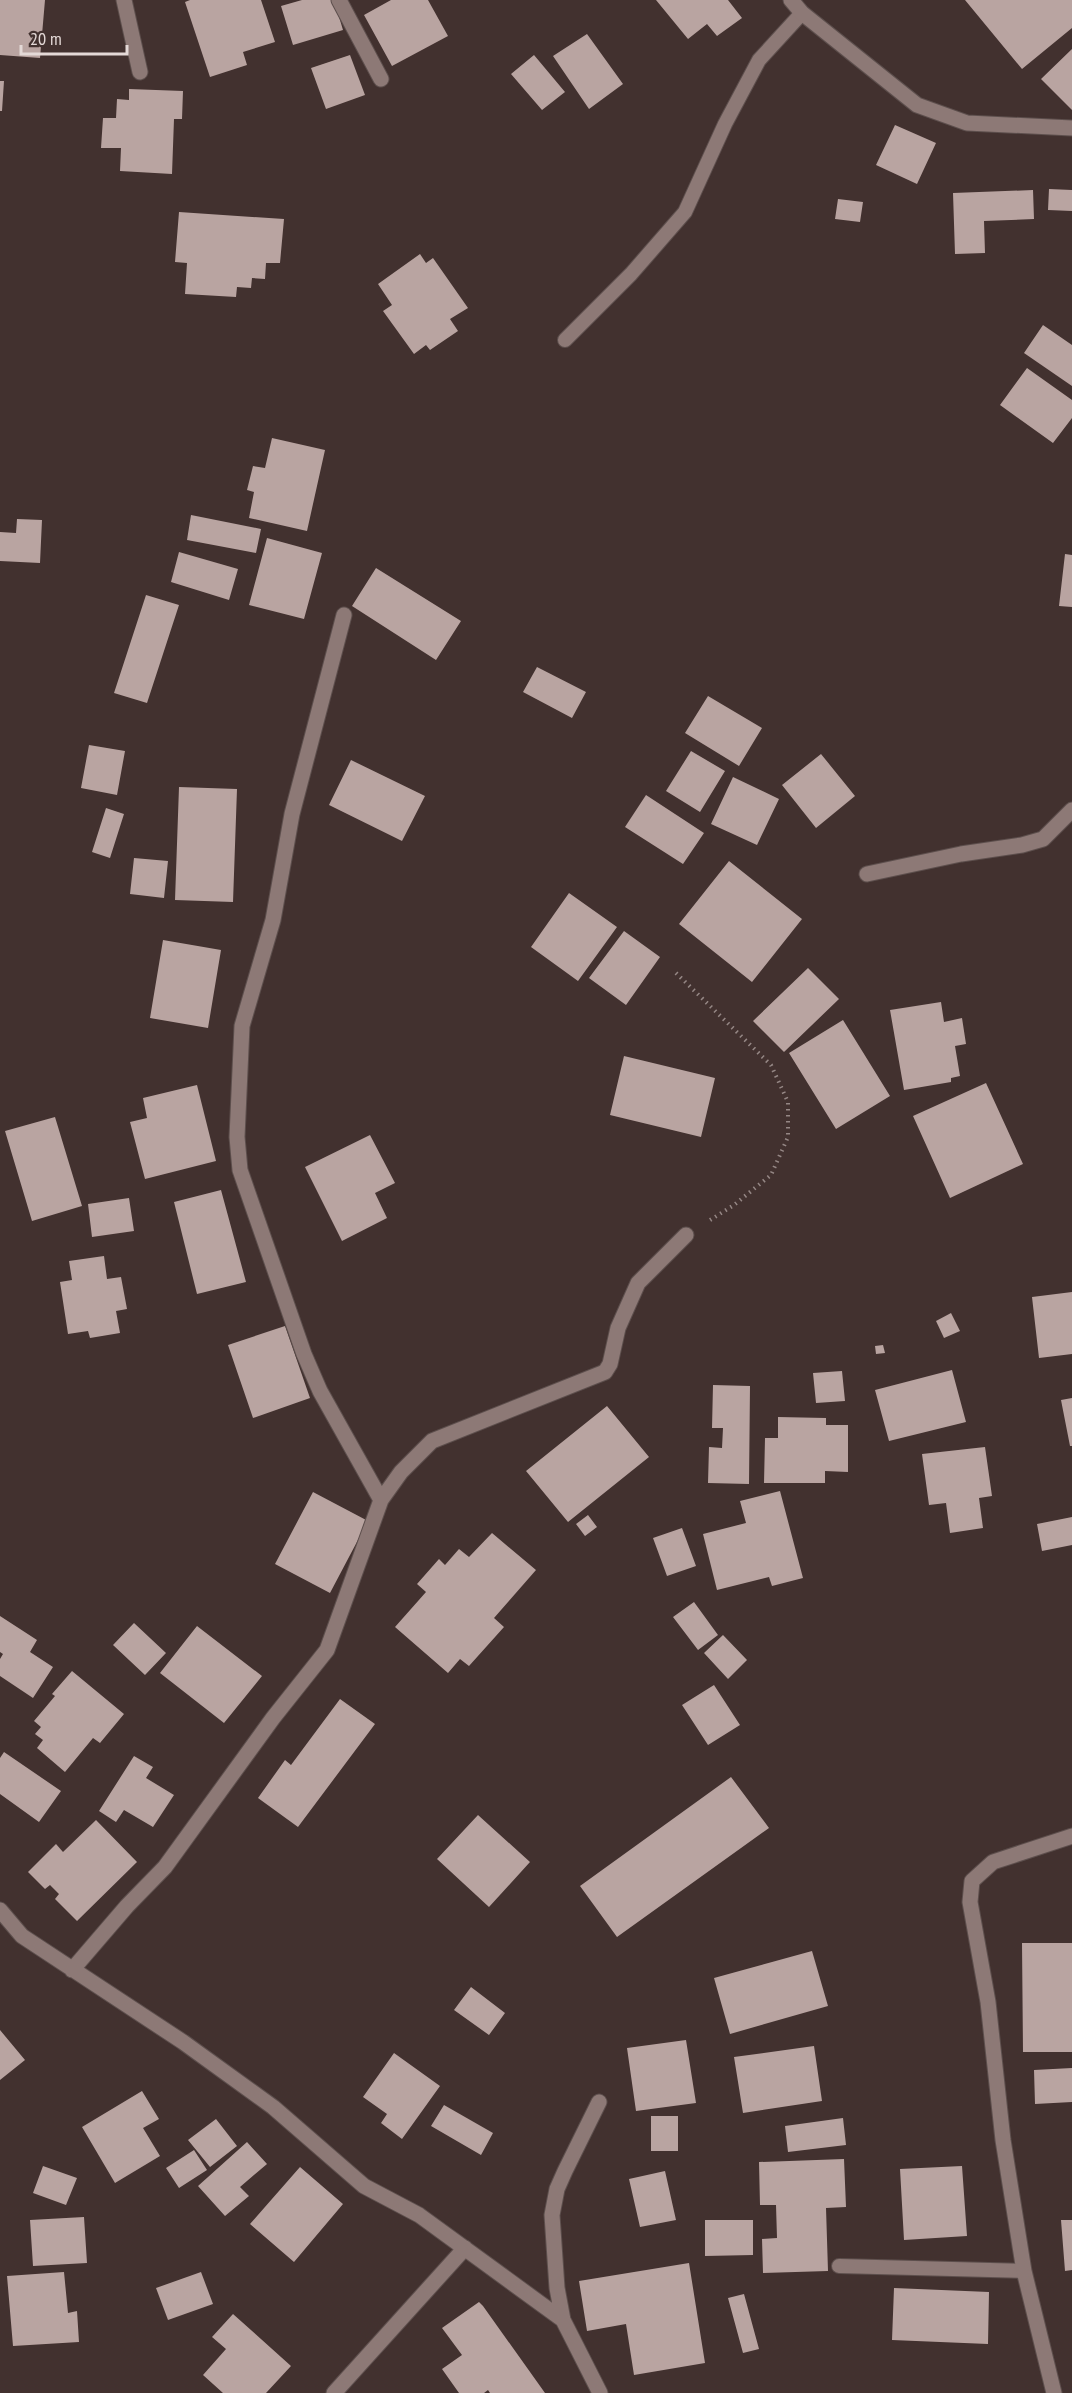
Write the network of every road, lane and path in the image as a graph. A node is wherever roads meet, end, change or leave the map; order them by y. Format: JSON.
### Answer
{"nodes":[{"id":1,"x":124,"y":0,"type":"edge"},
{"id":2,"x":339,"y":0,"type":"edge"},
{"id":3,"x":791,"y":0,"type":"edge"},
{"id":4,"x":802,"y":13,"type":"junction"},
{"id":5,"x":140,"y":72,"type":"dead end"},
{"id":6,"x":381,"y":78,"type":"dead end"},
{"id":7,"x":1072,"y":128,"type":"edge"},
{"id":8,"x":565,"y":340,"type":"dead end"},
{"id":9,"x":345,"y":615,"type":"dead end"},
{"id":10,"x":1072,"y":810,"type":"edge"},
{"id":11,"x":867,"y":874,"type":"dead end"},
{"id":12,"x":676,"y":973,"type":"dead end"},
{"id":13,"x":686,"y":1235,"type":"joint"},
{"id":14,"x":381,"y":1500,"type":"junction"},
{"id":15,"x":1072,"y":1836,"type":"edge"},
{"id":16,"x":0,"y":1910,"type":"edge"},
{"id":17,"x":72,"y":1970,"type":"junction"},
{"id":18,"x":599,"y":2102,"type":"dead end"},
{"id":19,"x":465,"y":2248,"type":"junction"},
{"id":20,"x":839,"y":2266,"type":"dead end"},
{"id":21,"x":1024,"y":2271,"type":"junction"},
{"id":22,"x":563,"y":2320,"type":"junction"},
{"id":23,"x":334,"y":2393,"type":"edge"},
{"id":24,"x":600,"y":2393,"type":"edge"},
{"id":25,"x":1054,"y":2393,"type":"edge"}],
"edges":[{"from":1,"to":5,"type":"street"},
{"from":2,"to":6,"type":"street"},
{"from":3,"to":4,"type":"street"},
{"from":4,"to":7,"type":"street"},
{"from":4,"to":8,"type":"lane"},
{"from":9,"to":14,"type":"street"},
{"from":10,"to":11,"type":"street"},
{"from":12,"to":13,"type":"path"},
{"from":13,"to":14,"type":"street"},
{"from":14,"to":17,"type":"street"},
{"from":15,"to":21,"type":"street"},
{"from":16,"to":17,"type":"street"},
{"from":17,"to":19,"type":"street"},
{"from":18,"to":22,"type":"street"},
{"from":19,"to":22,"type":"street"},
{"from":19,"to":23,"type":"street"},
{"from":20,"to":21,"type":"lane"},
{"from":21,"to":25,"type":"street"},
{"from":22,"to":24,"type":"street"}]}
